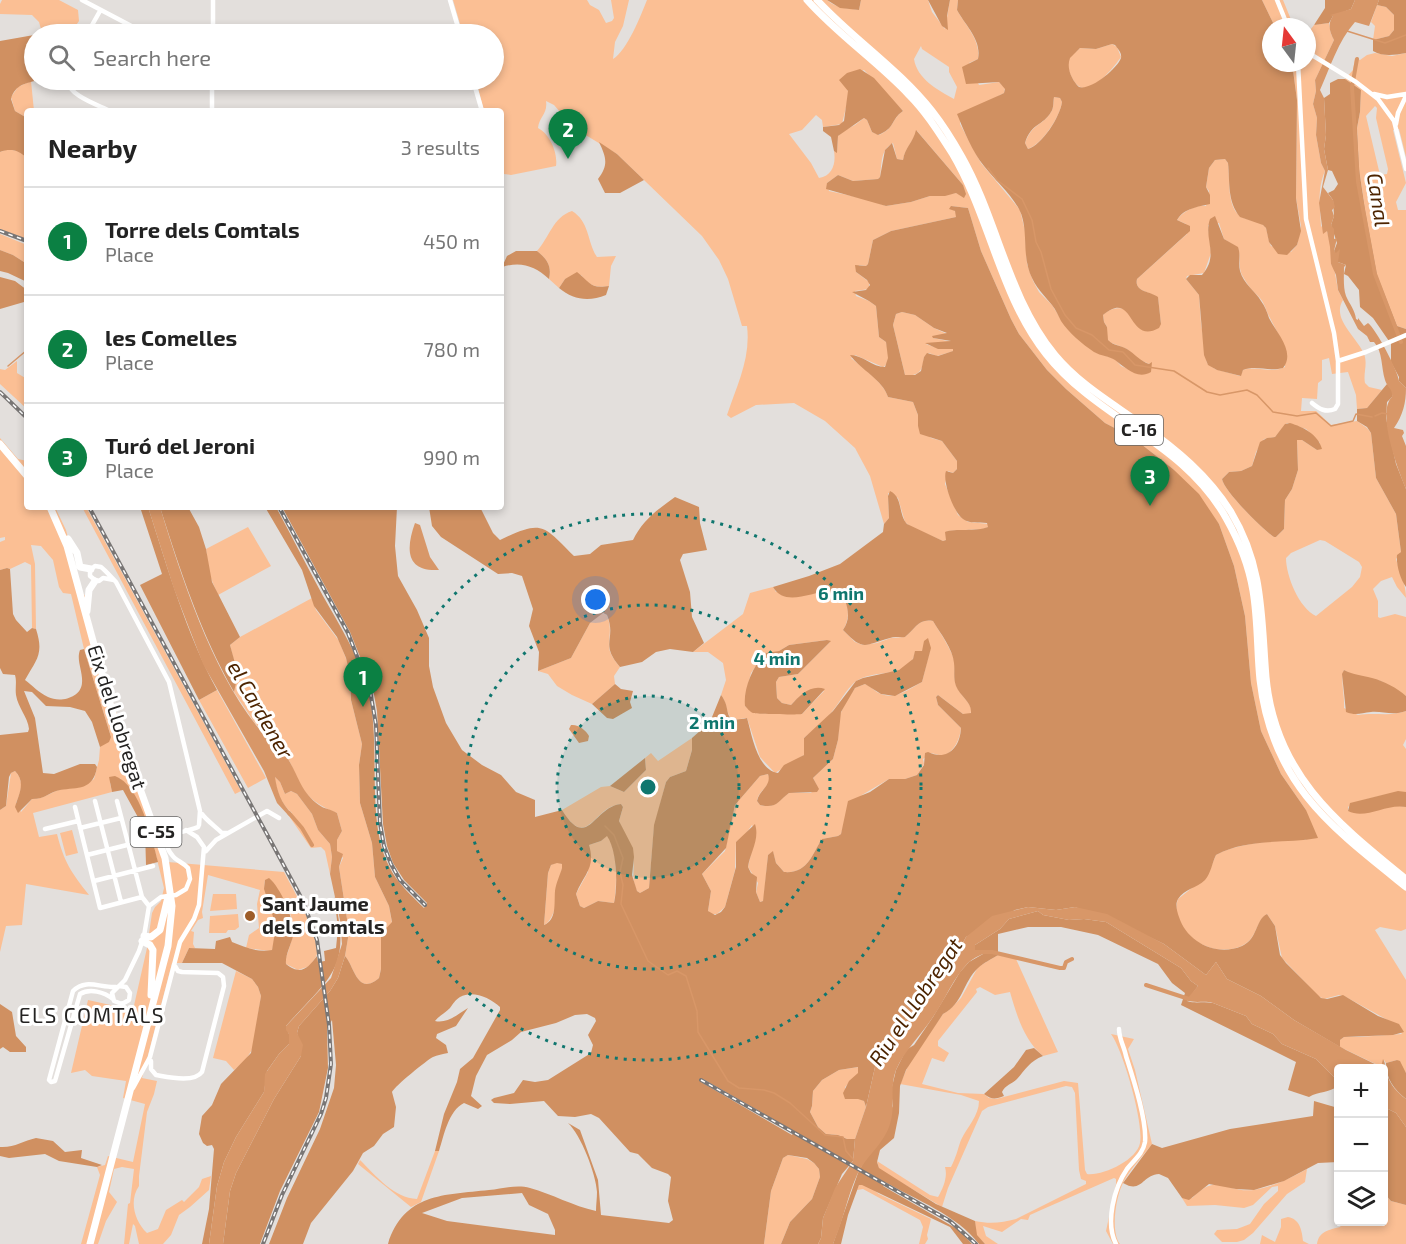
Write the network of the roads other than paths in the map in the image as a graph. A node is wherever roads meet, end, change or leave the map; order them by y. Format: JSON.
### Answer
{"nodes":[{"id":1,"x":82,"y":0,"type":"edge"},
{"id":2,"x":213,"y":0,"type":"edge"},
{"id":3,"x":450,"y":0,"type":"edge"},
{"id":4,"x":807,"y":0,"type":"edge"},
{"id":5,"x":817,"y":0,"type":"edge"},
{"id":6,"x":1277,"y":0,"type":"edge"},
{"id":7,"x":100,"y":11,"type":"junction"},
{"id":8,"x":1284,"y":18,"type":"edge"},
{"id":9,"x":93,"y":24,"type":"edge"},
{"id":10,"x":127,"y":24,"type":"edge"},
{"id":11,"x":213,"y":24,"type":"edge"},
{"id":12,"x":457,"y":24,"type":"edge"},
{"id":13,"x":1316,"y":58,"type":"edge"},
{"id":14,"x":1298,"y":72,"type":"edge"},
{"id":15,"x":72,"y":90,"type":"edge"},
{"id":16,"x":212,"y":90,"type":"edge"},
{"id":17,"x":476,"y":90,"type":"edge"},
{"id":18,"x":1371,"y":93,"type":"junction"},
{"id":19,"x":1406,"y":95,"type":"edge"},
{"id":20,"x":1397,"y":96,"type":"junction"},
{"id":21,"x":1387,"y":97,"type":"junction"},
{"id":22,"x":1402,"y":104,"type":"junction"},
{"id":23,"x":1383,"y":105,"type":"junction"},
{"id":24,"x":104,"y":108,"type":"edge"},
{"id":25,"x":212,"y":108,"type":"edge"},
{"id":26,"x":481,"y":108,"type":"edge"},
{"id":27,"x":1398,"y":113,"type":"junction"},
{"id":28,"x":1389,"y":114,"type":"junction"},
{"id":29,"x":1396,"y":126,"type":"junction"},
{"id":30,"x":1406,"y":169,"type":"edge"},
{"id":31,"x":1405,"y":335,"type":"edge"},
{"id":32,"x":1341,"y":360,"type":"junction"},
{"id":33,"x":1312,"y":403,"type":"dead end"},
{"id":34,"x":0,"y":444,"type":"edge"},
{"id":35,"x":0,"y":449,"type":"edge"},
{"id":36,"x":24,"y":475,"type":"edge"},
{"id":37,"x":24,"y":476,"type":"edge"},
{"id":38,"x":50,"y":510,"type":"edge"},
{"id":39,"x":50,"y":510,"type":"edge"},
{"id":40,"x":51,"y":510,"type":"edge"},
{"id":41,"x":91,"y":569,"type":"junction"},
{"id":42,"x":105,"y":571,"type":"junction"},
{"id":43,"x":99,"y":579,"type":"junction"},
{"id":44,"x":114,"y":580,"type":"junction"},
{"id":45,"x":90,"y":637,"type":"junction"},
{"id":46,"x":95,"y":801,"type":"dead end"},
{"id":47,"x":117,"y":801,"type":"dead end"},
{"id":48,"x":75,"y":807,"type":"dead end"},
{"id":49,"x":200,"y":811,"type":"junction"},
{"id":50,"x":122,"y":818,"type":"junction"},
{"id":51,"x":279,"y":818,"type":"dead end"},
{"id":52,"x":78,"y":821,"type":"junction"},
{"id":53,"x":208,"y":822,"type":"junction"},
{"id":54,"x":101,"y":823,"type":"junction"},
{"id":55,"x":199,"y":826,"type":"junction"},
{"id":56,"x":80,"y":828,"type":"junction"},
{"id":57,"x":45,"y":829,"type":"dead end"},
{"id":58,"x":218,"y":829,"type":"junction"},
{"id":59,"x":186,"y":830,"type":"junction"},
{"id":60,"x":230,"y":833,"type":"junction"},
{"id":61,"x":197,"y":837,"type":"junction"},
{"id":62,"x":214,"y":841,"type":"junction"},
{"id":63,"x":135,"y":843,"type":"dead end"},
{"id":64,"x":202,"y":843,"type":"junction"},
{"id":65,"x":128,"y":844,"type":"junction"},
{"id":66,"x":108,"y":850,"type":"junction"},
{"id":67,"x":205,"y":854,"type":"junction"},
{"id":68,"x":87,"y":855,"type":"junction"},
{"id":69,"x":153,"y":866,"type":"dead end"},
{"id":70,"x":135,"y":871,"type":"junction"},
{"id":71,"x":114,"y":876,"type":"junction"},
{"id":72,"x":1406,"y":879,"type":"edge"},
{"id":73,"x":94,"y":881,"type":"junction"},
{"id":74,"x":1406,"y":887,"type":"edge"},
{"id":75,"x":169,"y":896,"type":"junction"},
{"id":76,"x":142,"y":897,"type":"junction"},
{"id":77,"x":121,"y":902,"type":"junction"},
{"id":78,"x":149,"y":906,"type":"junction"},
{"id":79,"x":147,"y":940,"type":"junction"},
{"id":80,"x":175,"y":966,"type":"junction"},
{"id":81,"x":182,"y":972,"type":"junction"},
{"id":82,"x":125,"y":980,"type":"junction"},
{"id":83,"x":171,"y":980,"type":"junction"},
{"id":84,"x":118,"y":987,"type":"junction"},
{"id":85,"x":126,"y":987,"type":"junction"},
{"id":86,"x":151,"y":996,"type":"junction"},
{"id":87,"x":113,"y":999,"type":"junction"},
{"id":88,"x":1119,"y":1029,"type":"dead end"},
{"id":89,"x":153,"y":1045,"type":"junction"},
{"id":90,"x":133,"y":1088,"type":"dead end"},
{"id":91,"x":89,"y":1244,"type":"edge"},
{"id":92,"x":1116,"y":1244,"type":"edge"}],
"edges":[{"from":1,"to":7,"type":"street"},
{"from":2,"to":11,"type":"street"},
{"from":3,"to":12,"type":"street"},
{"from":4,"to":74,"type":"highway","number":"C-16"},
{"from":5,"to":72,"type":"highway","number":"C-16"},
{"from":6,"to":8,"type":"street"},
{"from":7,"to":9,"type":"street"},
{"from":7,"to":10,"type":"street"},
{"from":13,"to":18,"type":"street"},
{"from":14,"to":32,"type":"street"},
{"from":15,"to":24,"type":"street"},
{"from":16,"to":25,"type":"street"},
{"from":17,"to":26,"type":"street"},
{"from":18,"to":21,"type":"street"},
{"from":18,"to":23,"type":"street"},
{"from":19,"to":20,"type":"street"},
{"from":19,"to":22,"type":"street"},
{"from":20,"to":21,"type":"street"},
{"from":20,"to":22,"type":"street"},
{"from":21,"to":23,"type":"street"},
{"from":22,"to":27,"type":"street"},
{"from":23,"to":28,"type":"street"},
{"from":27,"to":28,"type":"street"},
{"from":27,"to":29,"type":"street"},
{"from":28,"to":29,"type":"street"},
{"from":29,"to":30,"type":"street"},
{"from":31,"to":32,"type":"street"},
{"from":32,"to":33,"type":"street"},
{"from":34,"to":36,"type":"highway"},
{"from":35,"to":37,"type":"highway"},
{"from":38,"to":45,"type":"highway","name":"Eix del Llobregat","number":"C-55"},
{"from":39,"to":75,"type":"highway","name":"Eix del Llobregat","number":"C-55"},
{"from":40,"to":41,"type":"highway"},
{"from":41,"to":42,"type":"street"},
{"from":41,"to":43,"type":"street"},
{"from":42,"to":43,"type":"street"},
{"from":42,"to":44,"type":"street"},
{"from":43,"to":44,"type":"street"},
{"from":43,"to":45,"type":"highway"},
{"from":44,"to":49,"type":"street"},
{"from":45,"to":91,"type":"highway","name":"Eix del Llobregat","number":"C-55"},
{"from":46,"to":54,"type":"street"},
{"from":47,"to":50,"type":"street"},
{"from":48,"to":52,"type":"street"},
{"from":49,"to":53,"type":"street"},
{"from":49,"to":55,"type":"street"},
{"from":50,"to":54,"type":"street"},
{"from":50,"to":65,"type":"street"},
{"from":51,"to":60,"type":"street"},
{"from":52,"to":56,"type":"street"},
{"from":52,"to":57,"type":"street"},
{"from":53,"to":55,"type":"street"},
{"from":53,"to":58,"type":"street"},
{"from":54,"to":56,"type":"street"},
{"from":54,"to":66,"type":"street"},
{"from":55,"to":59,"type":"street"},
{"from":55,"to":61,"type":"street"},
{"from":56,"to":68,"type":"street"},
{"from":58,"to":60,"type":"street"},
{"from":58,"to":62,"type":"street"},
{"from":59,"to":61,"type":"street"},
{"from":59,"to":75,"type":"street"},
{"from":60,"to":62,"type":"street"},
{"from":61,"to":64,"type":"street"},
{"from":62,"to":64,"type":"street"},
{"from":62,"to":67,"type":"street"},
{"from":63,"to":65,"type":"street"},
{"from":64,"to":67,"type":"street"},
{"from":65,"to":66,"type":"street"},
{"from":65,"to":70,"type":"street"},
{"from":66,"to":68,"type":"street"},
{"from":66,"to":71,"type":"street"},
{"from":67,"to":80,"type":"street"},
{"from":68,"to":73,"type":"street"},
{"from":69,"to":70,"type":"street"},
{"from":70,"to":71,"type":"street"},
{"from":70,"to":76,"type":"street"},
{"from":71,"to":73,"type":"street"},
{"from":71,"to":77,"type":"street"},
{"from":73,"to":77,"type":"street"},
{"from":75,"to":78,"type":"street"},
{"from":75,"to":79,"type":"highway"},
{"from":75,"to":86,"type":"highway","name":"Eix del Llobregat","number":"C-55"},
{"from":76,"to":77,"type":"street"},
{"from":76,"to":78,"type":"street"},
{"from":78,"to":79,"type":"street"},
{"from":79,"to":82,"type":"street"},
{"from":79,"to":86,"type":"highway"},
{"from":80,"to":81,"type":"street"},
{"from":80,"to":83,"type":"street"},
{"from":81,"to":83,"type":"street"},
{"from":81,"to":89,"type":"street"},
{"from":82,"to":84,"type":"street"},
{"from":82,"to":85,"type":"street"},
{"from":83,"to":89,"type":"street"},
{"from":84,"to":85,"type":"street"},
{"from":84,"to":87,"type":"street"},
{"from":84,"to":87,"type":"street"},
{"from":85,"to":87,"type":"street"},
{"from":86,"to":91,"type":"highway","name":"Eix del Llobregat","number":"C-55"},
{"from":88,"to":92,"type":"street"},
{"from":89,"to":90,"type":"street"}]}
